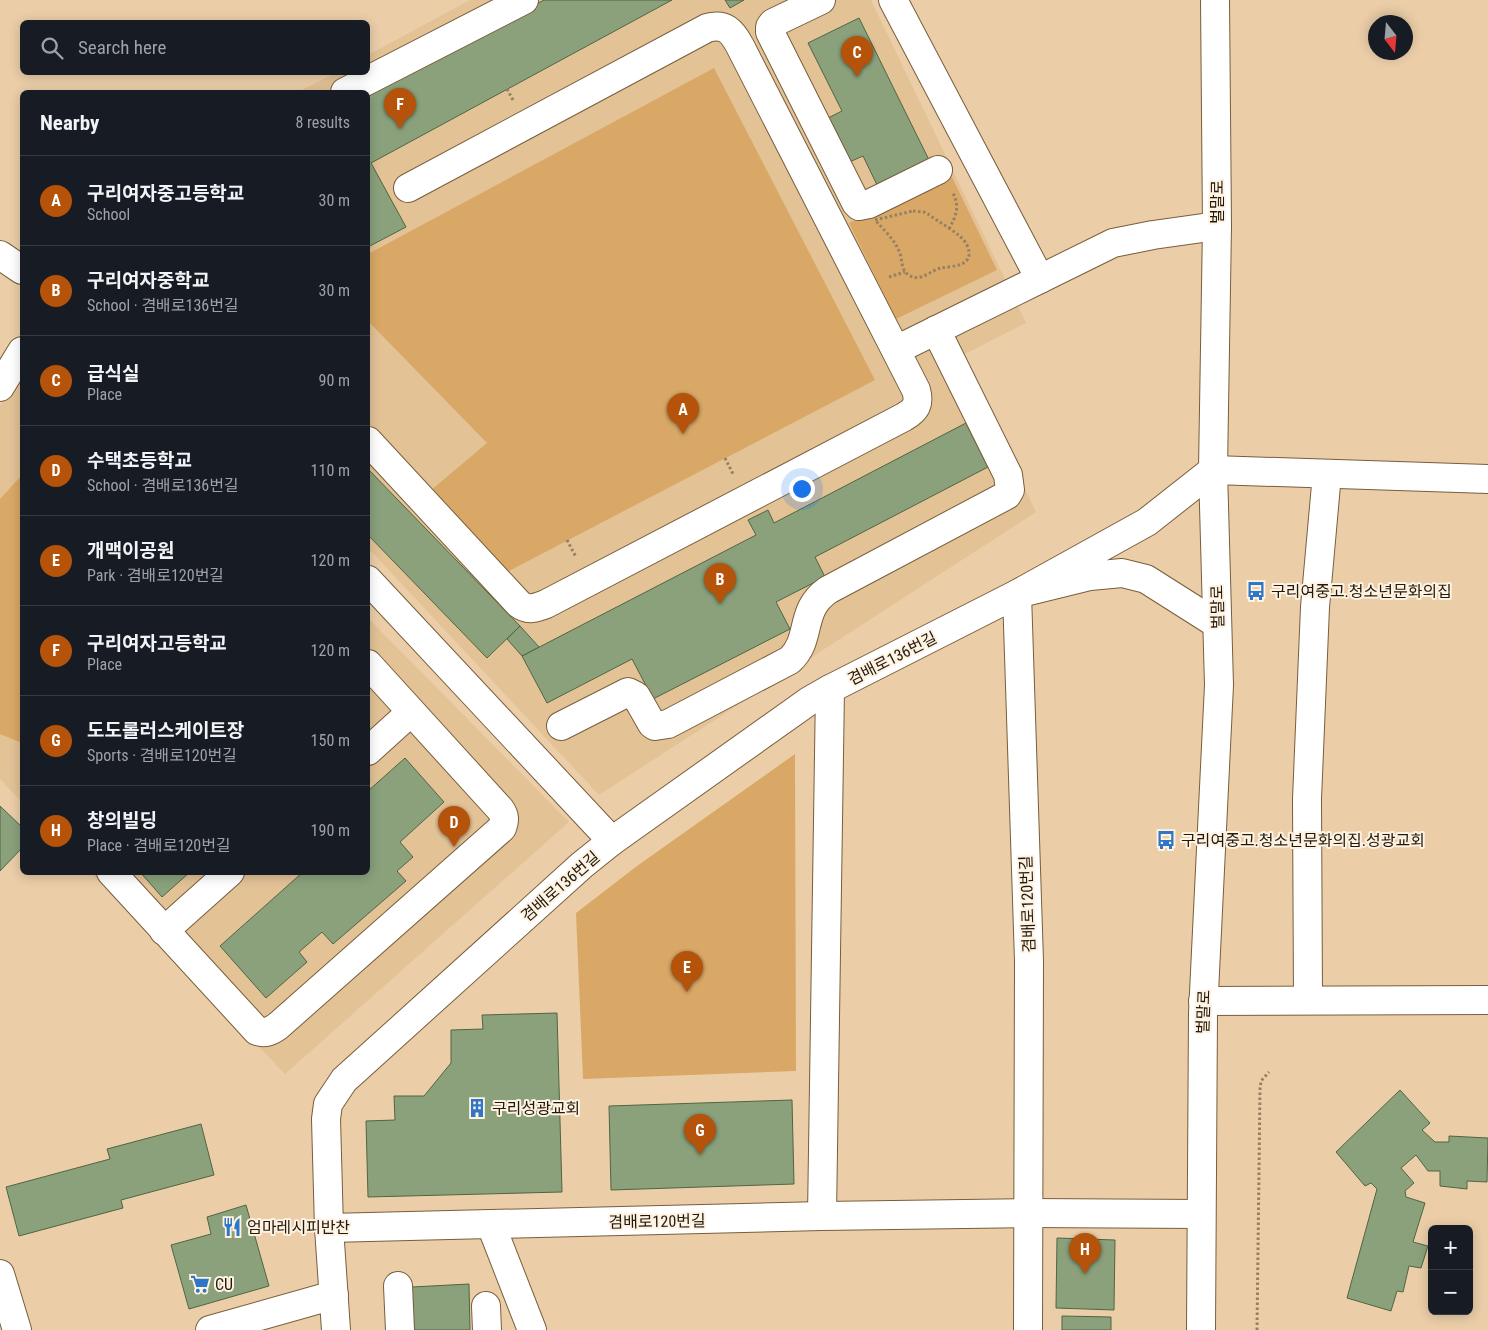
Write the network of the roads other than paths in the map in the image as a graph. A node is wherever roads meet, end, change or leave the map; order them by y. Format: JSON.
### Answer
{"nodes":[{"id":1,"x":524,"y":0,"type":"edge"},
{"id":2,"x":821,"y":0,"type":"edge"},
{"id":3,"x":894,"y":0,"type":"edge"},
{"id":4,"x":1215,"y":0,"type":"edge"},
{"id":5,"x":349,"y":90,"type":"edge"},
{"id":6,"x":830,"y":150,"type":"junction"},
{"id":7,"x":801,"y":165,"type":"junction"},
{"id":8,"x":943,"y":180,"type":"road end"},
{"id":9,"x":408,"y":188,"type":"dead end"},
{"id":10,"x":1217,"y":226,"type":"junction"},
{"id":11,"x":0,"y":255,"type":"edge"},
{"id":12,"x":20,"y":269,"type":"edge"},
{"id":13,"x":1040,"y":279,"type":"junction"},
{"id":14,"x":936,"y":330,"type":"junction"},
{"id":15,"x":896,"y":350,"type":"junction"},
{"id":16,"x":20,"y":354,"type":"edge"},
{"id":17,"x":0,"y":387,"type":"edge"},
{"id":18,"x":370,"y":443,"type":"edge"},
{"id":19,"x":1214,"y":470,"type":"junction"},
{"id":20,"x":1327,"y":474,"type":"junction"},
{"id":21,"x":1488,"y":479,"type":"edge"},
{"id":22,"x":370,"y":582,"type":"edge"},
{"id":23,"x":1017,"y":594,"type":"junction"},
{"id":24,"x":1217,"y":624,"type":"junction"},
{"id":25,"x":370,"y":666,"type":"edge"},
{"id":26,"x":830,"y":689,"type":"junction"},
{"id":27,"x":411,"y":712,"type":"junction"},
{"id":28,"x":561,"y":726,"type":"dead end"},
{"id":29,"x":370,"y":749,"type":"edge"},
{"id":30,"x":612,"y":841,"type":"junction"},
{"id":31,"x":114,"y":875,"type":"edge"},
{"id":32,"x":227,"y":875,"type":"edge"},
{"id":33,"x":164,"y":931,"type":"junction"},
{"id":34,"x":1203,"y":1000,"type":"junction"},
{"id":35,"x":1308,"y":1000,"type":"junction"},
{"id":36,"x":1488,"y":1000,"type":"edge"},
{"id":37,"x":1028,"y":1213,"type":"junction"},
{"id":38,"x":1201,"y":1214,"type":"junction"},
{"id":39,"x":822,"y":1216,"type":"junction"},
{"id":40,"x":491,"y":1225,"type":"junction"},
{"id":41,"x":329,"y":1228,"type":"junction"},
{"id":42,"x":0,"y":1274,"type":"edge"},
{"id":43,"x":398,"y":1286,"type":"dead end"},
{"id":44,"x":334,"y":1294,"type":"junction"},
{"id":45,"x":17,"y":1330,"type":"edge"},
{"id":46,"x":210,"y":1330,"type":"edge"},
{"id":47,"x":336,"y":1330,"type":"edge"},
{"id":48,"x":400,"y":1330,"type":"edge"},
{"id":49,"x":532,"y":1330,"type":"edge"},
{"id":50,"x":1028,"y":1330,"type":"edge"},
{"id":51,"x":1201,"y":1330,"type":"edge"}],
"edges":[{"from":1,"to":5,"type":"street"},
{"from":2,"to":6,"type":"street"},
{"from":3,"to":13,"type":"street"},
{"from":4,"to":10,"type":"street","name":"벌말로"},
{"from":6,"to":7,"type":"street"},
{"from":6,"to":8,"type":"street"},
{"from":7,"to":9,"type":"street"},
{"from":7,"to":15,"type":"street"},
{"from":10,"to":13,"type":"street"},
{"from":10,"to":19,"type":"street","name":"벌말로"},
{"from":11,"to":12,"type":"street"},
{"from":13,"to":14,"type":"street"},
{"from":14,"to":15,"type":"street"},
{"from":14,"to":28,"type":"street"},
{"from":15,"to":18,"type":"street"},
{"from":16,"to":17,"type":"street"},
{"from":19,"to":20,"type":"street"},
{"from":19,"to":23,"type":"street"},
{"from":19,"to":24,"type":"street","name":"벌말로"},
{"from":20,"to":21,"type":"street"},
{"from":20,"to":35,"type":"street"},
{"from":22,"to":30,"type":"street"},
{"from":23,"to":24,"type":"street"},
{"from":23,"to":26,"type":"street","name":"겸배로136번길"},
{"from":23,"to":37,"type":"street","name":"겸배로120번길"},
{"from":24,"to":34,"type":"street","name":"벌말로"},
{"from":25,"to":27,"type":"street"},
{"from":26,"to":30,"type":"street","name":"겸배로136번길"},
{"from":26,"to":39,"type":"street"},
{"from":27,"to":29,"type":"street"},
{"from":27,"to":33,"type":"street"},
{"from":30,"to":41,"type":"street","name":"겸배로136번길"},
{"from":31,"to":33,"type":"street"},
{"from":32,"to":33,"type":"street"},
{"from":34,"to":35,"type":"street"},
{"from":34,"to":38,"type":"street","name":"벌말로"},
{"from":35,"to":36,"type":"street"},
{"from":37,"to":38,"type":"street"},
{"from":37,"to":39,"type":"street","name":"겸배로120번길"},
{"from":37,"to":50,"type":"street","name":"겸배로120번길"},
{"from":38,"to":51,"type":"street","name":"벌말로"},
{"from":39,"to":40,"type":"street","name":"겸배로120번길"},
{"from":40,"to":41,"type":"street","name":"겸배로120번길"},
{"from":40,"to":49,"type":"street"},
{"from":41,"to":44,"type":"street","name":"겸배로136번길"},
{"from":42,"to":45,"type":"street"},
{"from":43,"to":48,"type":"street"},
{"from":44,"to":46,"type":"street"},
{"from":44,"to":47,"type":"street","name":"겸배로136번길"}]}
